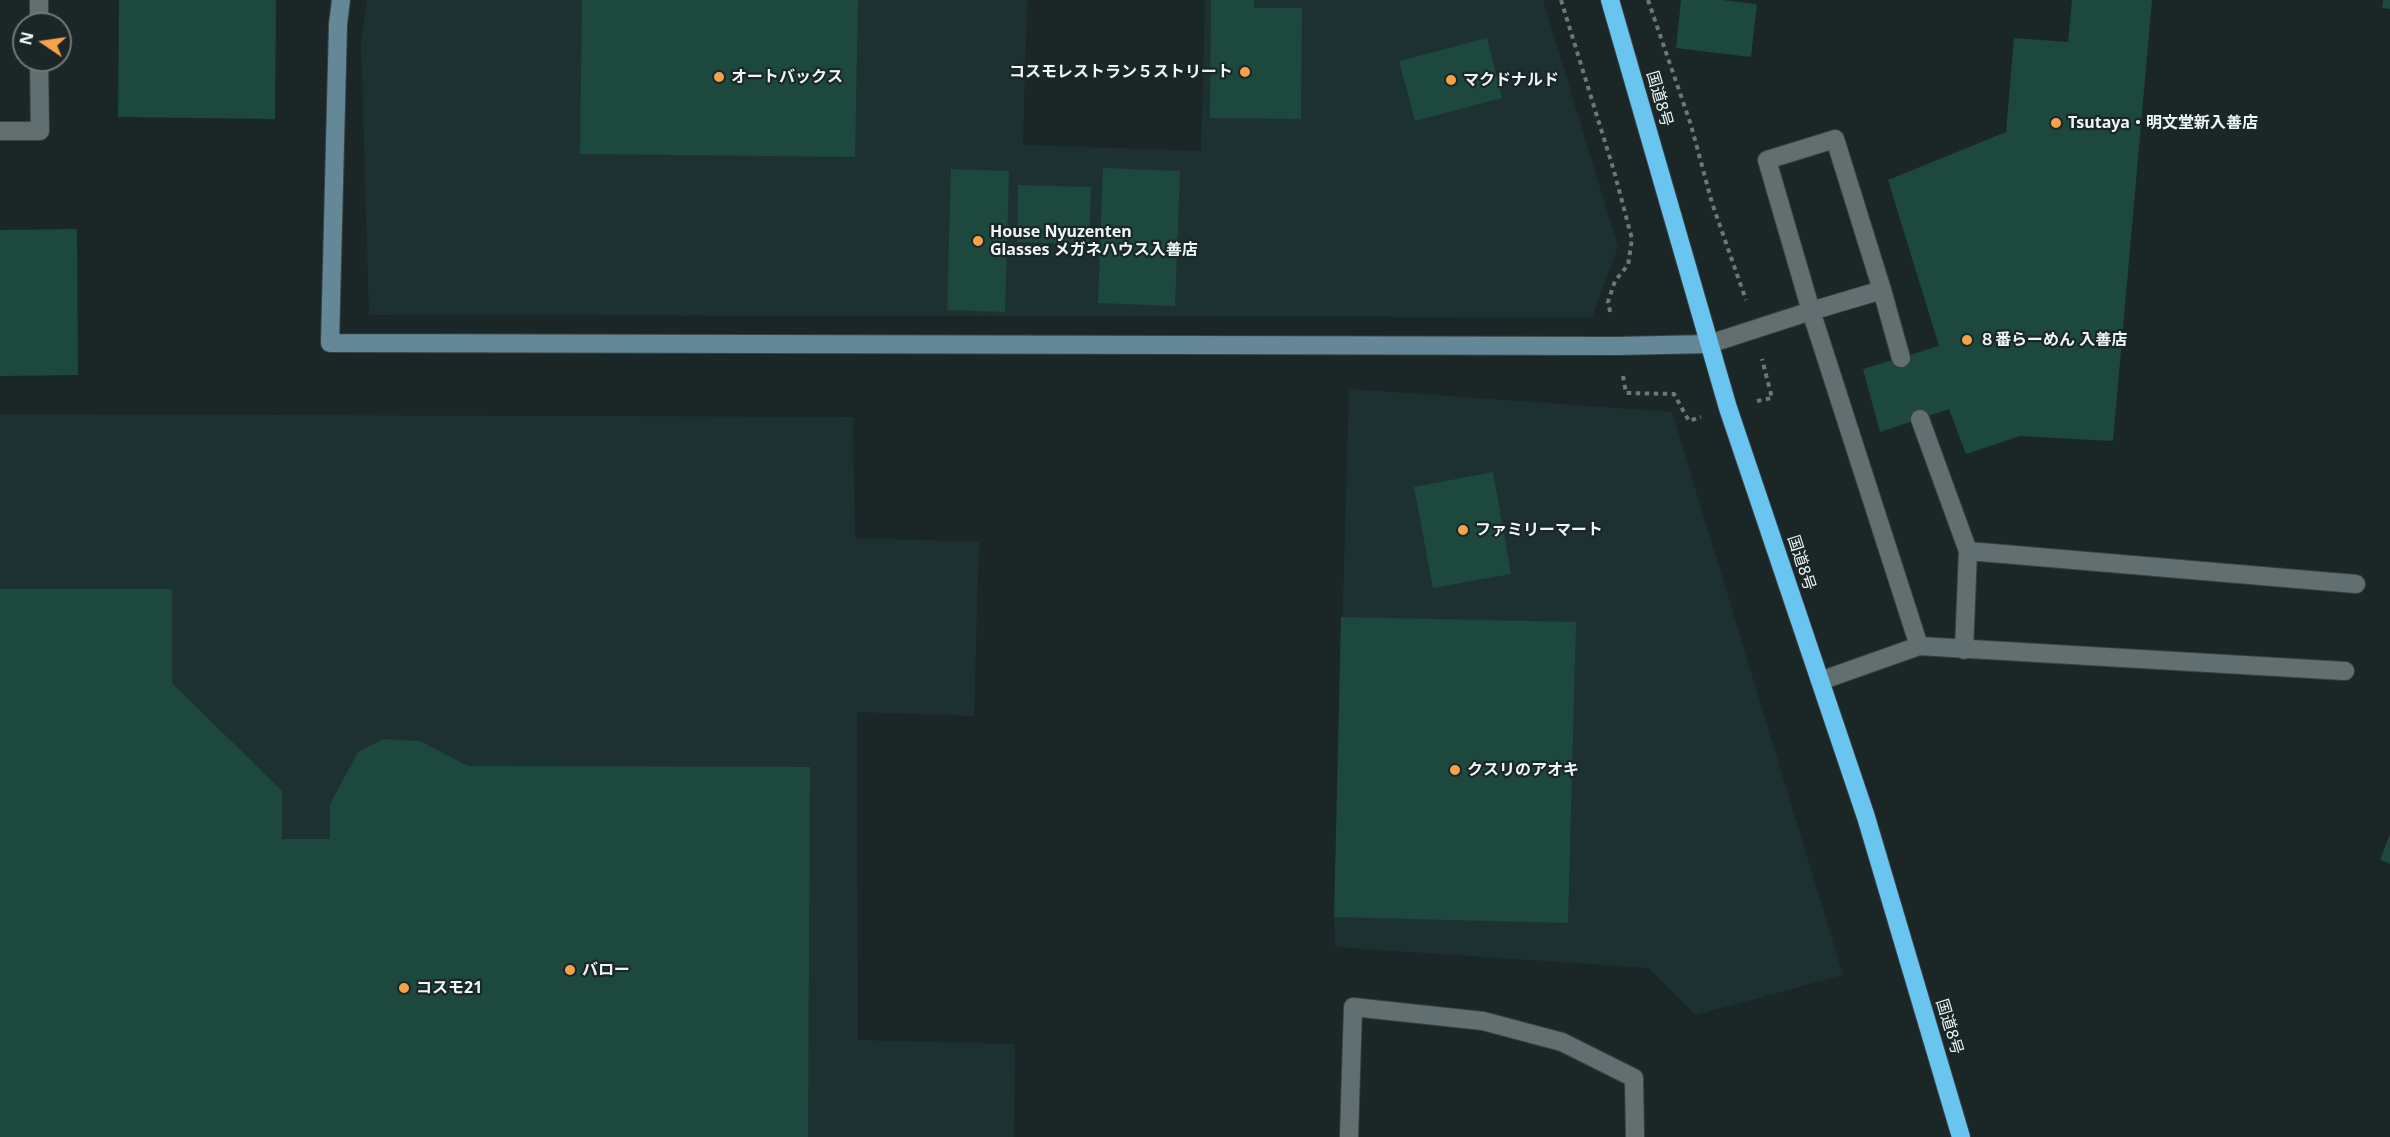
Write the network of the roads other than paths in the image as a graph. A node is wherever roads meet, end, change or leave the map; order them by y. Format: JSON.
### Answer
{"nodes":[{"id":1,"x":341,"y":0,"type":"edge"},
{"id":2,"x":1610,"y":0,"type":"edge"},
{"id":3,"x":39,"y":72,"type":"edge"},
{"id":4,"x":0,"y":131,"type":"edge"},
{"id":5,"x":1882,"y":290,"type":"junction"},
{"id":6,"x":1811,"y":311,"type":"junction"},
{"id":7,"x":1709,"y":344,"type":"junction"},
{"id":8,"x":1901,"y":358,"type":"dead end"},
{"id":9,"x":1920,"y":419,"type":"dead end"},
{"id":10,"x":1968,"y":551,"type":"junction"},
{"id":11,"x":2356,"y":584,"type":"dead end"},
{"id":12,"x":1919,"y":646,"type":"junction"},
{"id":13,"x":1964,"y":650,"type":"junction"},
{"id":14,"x":2345,"y":671,"type":"dead end"},
{"id":15,"x":1820,"y":681,"type":"junction"},
{"id":16,"x":1349,"y":1137,"type":"edge"},
{"id":17,"x":1635,"y":1137,"type":"edge"},
{"id":18,"x":1961,"y":1137,"type":"edge"}],
"edges":[{"from":1,"to":7,"type":"street"},
{"from":2,"to":7,"type":"highway","name":"国道8号"},
{"from":3,"to":4,"type":"lane"},
{"from":5,"to":6,"type":"lane"},
{"from":5,"to":6,"type":"lane"},
{"from":5,"to":8,"type":"lane"},
{"from":6,"to":7,"type":"lane"},
{"from":6,"to":12,"type":"lane"},
{"from":7,"to":15,"type":"highway","name":"国道8号"},
{"from":9,"to":10,"type":"lane"},
{"from":10,"to":11,"type":"lane"},
{"from":10,"to":13,"type":"lane"},
{"from":12,"to":13,"type":"lane"},
{"from":12,"to":15,"type":"lane"},
{"from":13,"to":14,"type":"lane"},
{"from":15,"to":18,"type":"highway","name":"国道8号"},
{"from":16,"to":17,"type":"lane"}]}
